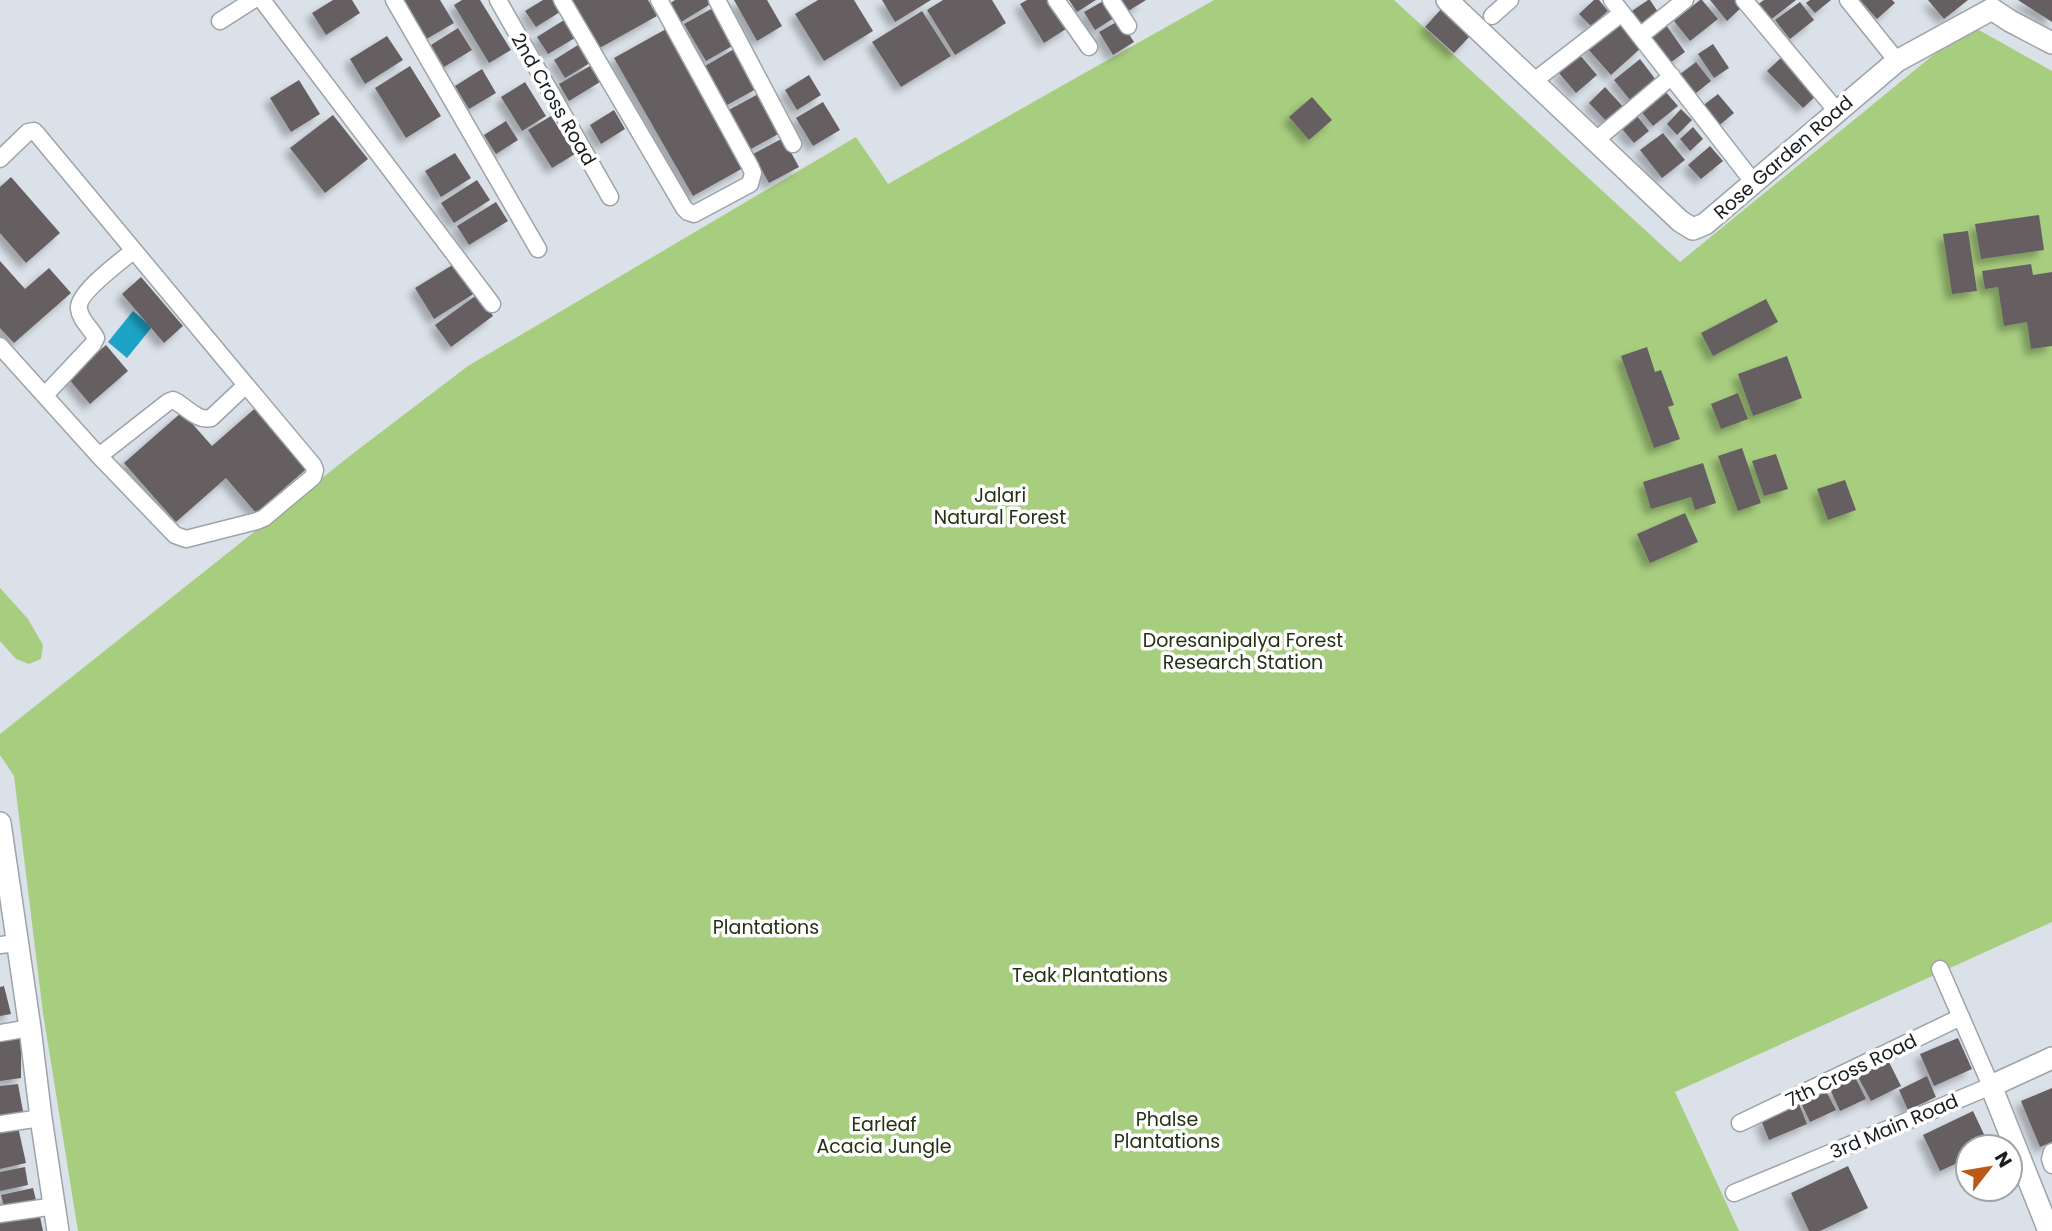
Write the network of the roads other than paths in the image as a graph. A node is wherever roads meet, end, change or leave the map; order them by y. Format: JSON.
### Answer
{"nodes":[{"id":1,"x":253,"y":0,"type":"edge"},
{"id":2,"x":262,"y":0,"type":"edge"},
{"id":3,"x":394,"y":0,"type":"edge"},
{"id":4,"x":498,"y":0,"type":"edge"},
{"id":5,"x":562,"y":0,"type":"edge"},
{"id":6,"x":659,"y":0,"type":"edge"},
{"id":7,"x":717,"y":0,"type":"edge"},
{"id":8,"x":1056,"y":0,"type":"edge"},
{"id":9,"x":1111,"y":0,"type":"edge"},
{"id":10,"x":1447,"y":0,"type":"edge"},
{"id":11,"x":1510,"y":0,"type":"edge"},
{"id":12,"x":1685,"y":0,"type":"edge"},
{"id":13,"x":1744,"y":0,"type":"edge"},
{"id":14,"x":1848,"y":0,"type":"edge"},
{"id":15,"x":1988,"y":2,"type":"edge"},
{"id":16,"x":1617,"y":7,"type":"edge"},
{"id":17,"x":1492,"y":16,"type":"dead end"},
{"id":18,"x":220,"y":20,"type":"dead end"},
{"id":19,"x":1128,"y":26,"type":"dead end"},
{"id":20,"x":1640,"y":36,"type":"junction"},
{"id":21,"x":2052,"y":43,"type":"edge"},
{"id":22,"x":1089,"y":47,"type":"dead end"},
{"id":23,"x":1897,"y":61,"type":"junction"},
{"id":24,"x":1672,"y":76,"type":"junction"},
{"id":25,"x":1534,"y":81,"type":"junction"},
{"id":26,"x":1836,"y":110,"type":"junction"},
{"id":27,"x":1596,"y":140,"type":"junction"},
{"id":28,"x":793,"y":144,"type":"dead end"},
{"id":29,"x":0,"y":159,"type":"edge"},
{"id":30,"x":1754,"y":183,"type":"junction"},
{"id":31,"x":610,"y":197,"type":"dead end"},
{"id":32,"x":538,"y":249,"type":"dead end"},
{"id":33,"x":133,"y":251,"type":"junction"},
{"id":34,"x":492,"y":304,"type":"dead end"},
{"id":35,"x":0,"y":346,"type":"edge"},
{"id":36,"x":246,"y":385,"type":"junction"},
{"id":37,"x":45,"y":395,"type":"junction"},
{"id":38,"x":99,"y":456,"type":"junction"},
{"id":39,"x":0,"y":831,"type":"edge"},
{"id":40,"x":9,"y":944,"type":"edge"},
{"id":41,"x":1940,"y":969,"type":"dead end"},
{"id":42,"x":1961,"y":1017,"type":"junction"},
{"id":43,"x":30,"y":1028,"type":"junction"},
{"id":44,"x":0,"y":1033,"type":"edge"},
{"id":45,"x":2052,"y":1058,"type":"edge"},
{"id":46,"x":1991,"y":1086,"type":"junction"},
{"id":47,"x":41,"y":1118,"type":"junction"},
{"id":48,"x":0,"y":1124,"type":"edge"},
{"id":49,"x":1740,"y":1124,"type":"dead end"},
{"id":50,"x":2052,"y":1152,"type":"edge"},
{"id":51,"x":2052,"y":1164,"type":"edge"},
{"id":52,"x":1734,"y":1193,"type":"dead end"},
{"id":53,"x":54,"y":1206,"type":"junction"},
{"id":54,"x":0,"y":1214,"type":"edge"},
{"id":55,"x":58,"y":1231,"type":"edge"},
{"id":56,"x":2049,"y":1231,"type":"edge"}],
"edges":[{"from":1,"to":18,"type":"street"},
{"from":2,"to":34,"type":"street"},
{"from":3,"to":32,"type":"street"},
{"from":4,"to":31,"type":"street","name":"2nd Cross Road"},
{"from":5,"to":6,"type":"street"},
{"from":7,"to":28,"type":"street"},
{"from":8,"to":22,"type":"street"},
{"from":9,"to":19,"type":"street"},
{"from":10,"to":25,"type":"street","name":"Rose Garden Road"},
{"from":11,"to":17,"type":"street"},
{"from":12,"to":20,"type":"street"},
{"from":13,"to":26,"type":"street"},
{"from":14,"to":23,"type":"street"},
{"from":15,"to":21,"type":"street","name":"Rose Garden Road"},
{"from":15,"to":23,"type":"street","name":"Rose Garden Road"},
{"from":16,"to":20,"type":"street"},
{"from":16,"to":25,"type":"street"},
{"from":20,"to":24,"type":"street"},
{"from":23,"to":26,"type":"street","name":"Rose Garden Road"},
{"from":24,"to":27,"type":"street"},
{"from":24,"to":30,"type":"street"},
{"from":25,"to":27,"type":"street","name":"Rose Garden Road"},
{"from":26,"to":30,"type":"street","name":"Rose Garden Road"},
{"from":27,"to":30,"type":"street","name":"Rose Garden Road"},
{"from":29,"to":33,"type":"street"},
{"from":33,"to":36,"type":"street"},
{"from":33,"to":37,"type":"street"},
{"from":35,"to":37,"type":"street"},
{"from":36,"to":38,"type":"street"},
{"from":36,"to":38,"type":"street"},
{"from":37,"to":38,"type":"street"},
{"from":39,"to":40,"type":"street"},
{"from":40,"to":43,"type":"street"},
{"from":41,"to":42,"type":"street"},
{"from":42,"to":46,"type":"street"},
{"from":42,"to":49,"type":"street","name":"7th Cross Road"},
{"from":43,"to":44,"type":"street"},
{"from":43,"to":47,"type":"street"},
{"from":45,"to":46,"type":"street","name":"3rd Main Road"},
{"from":46,"to":52,"type":"street","name":"3rd Main Road"},
{"from":46,"to":56,"type":"street"},
{"from":47,"to":48,"type":"street"},
{"from":47,"to":53,"type":"street"},
{"from":50,"to":51,"type":"street"},
{"from":53,"to":54,"type":"street"},
{"from":53,"to":55,"type":"street"}]}
